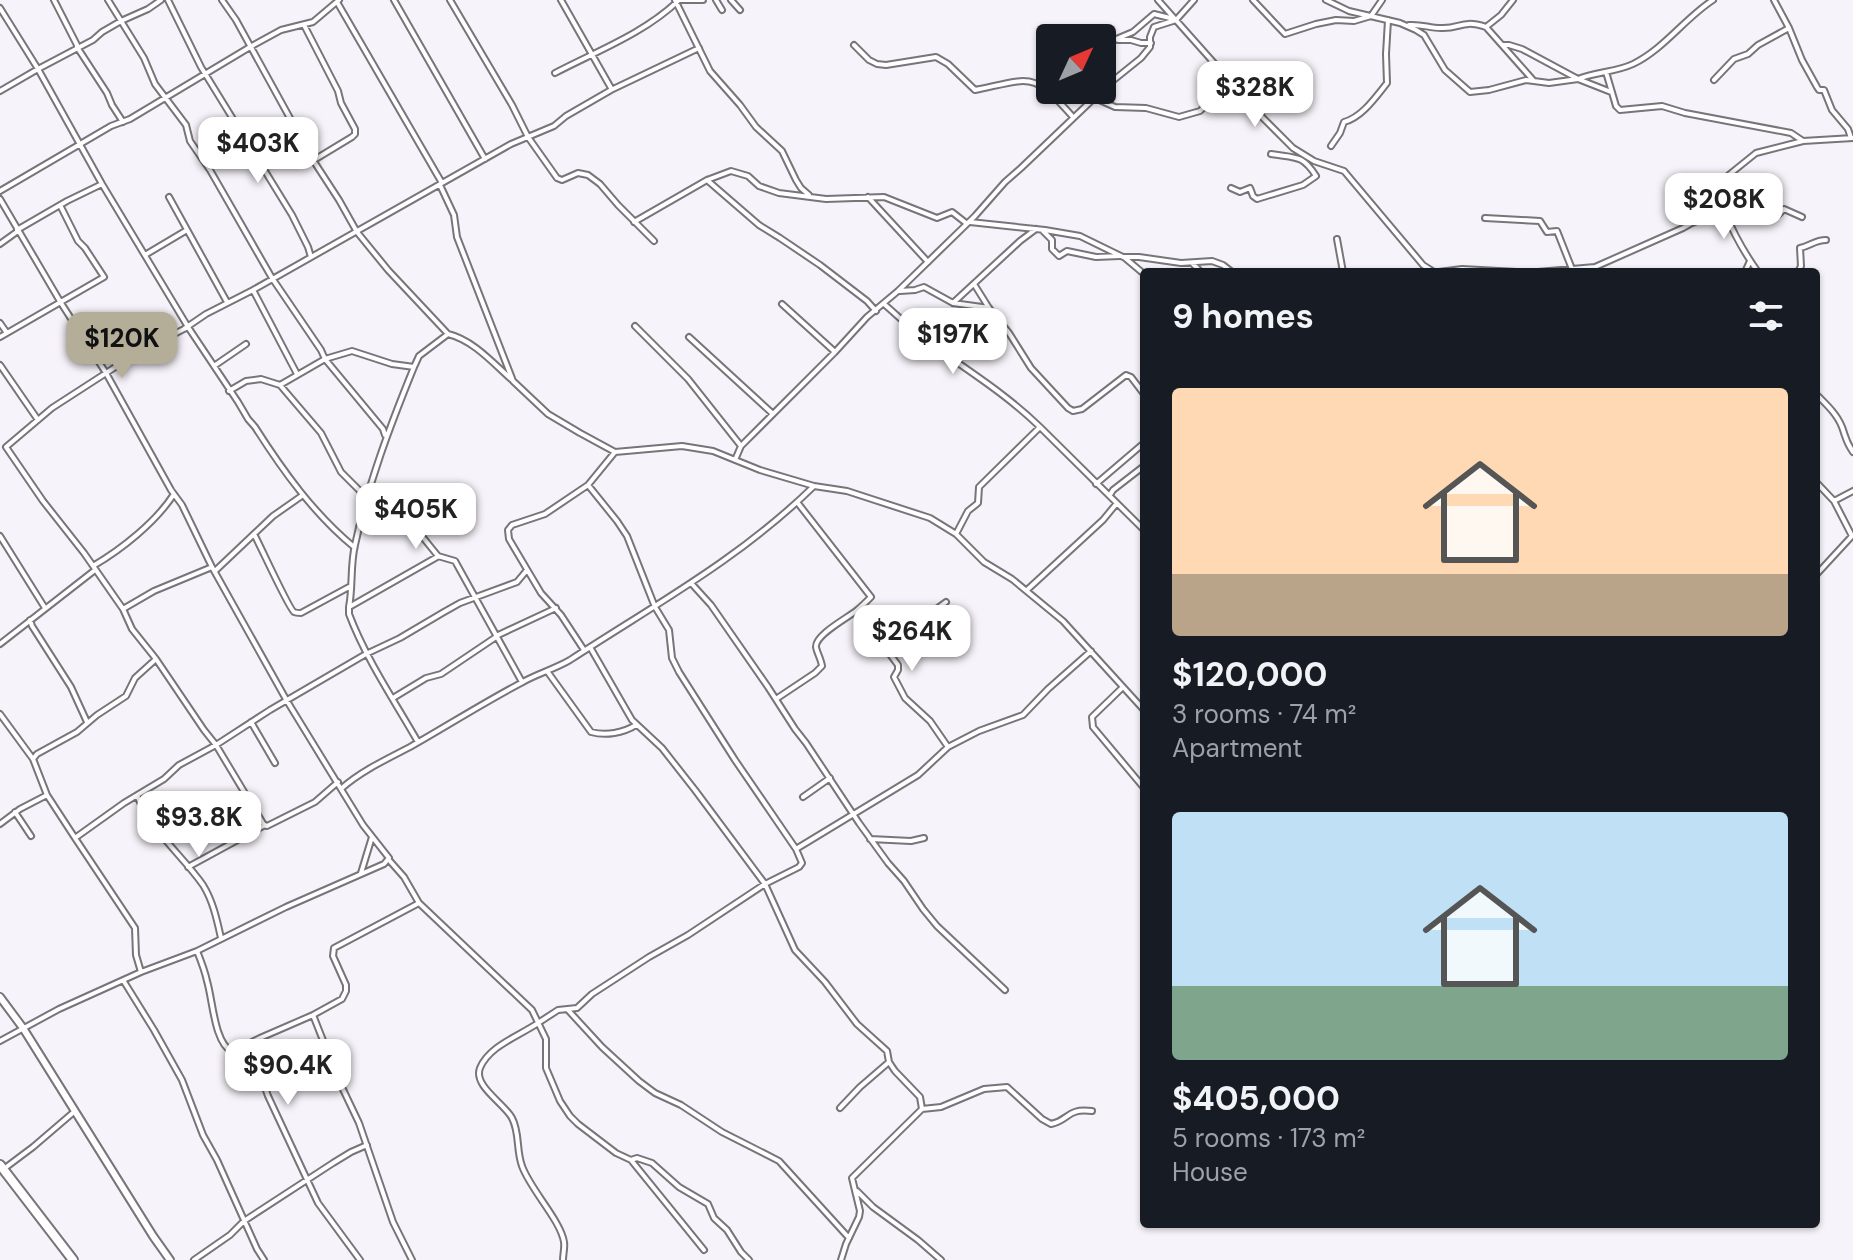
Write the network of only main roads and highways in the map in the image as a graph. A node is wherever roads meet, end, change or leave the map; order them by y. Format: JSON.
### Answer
{"nodes":[{"id":1,"x":2,"y":1167,"type":"edge"},
{"id":2,"x":73,"y":1260,"type":"edge"}],
"edges":[{"from":1,"to":2,"type":"highway"}]}
